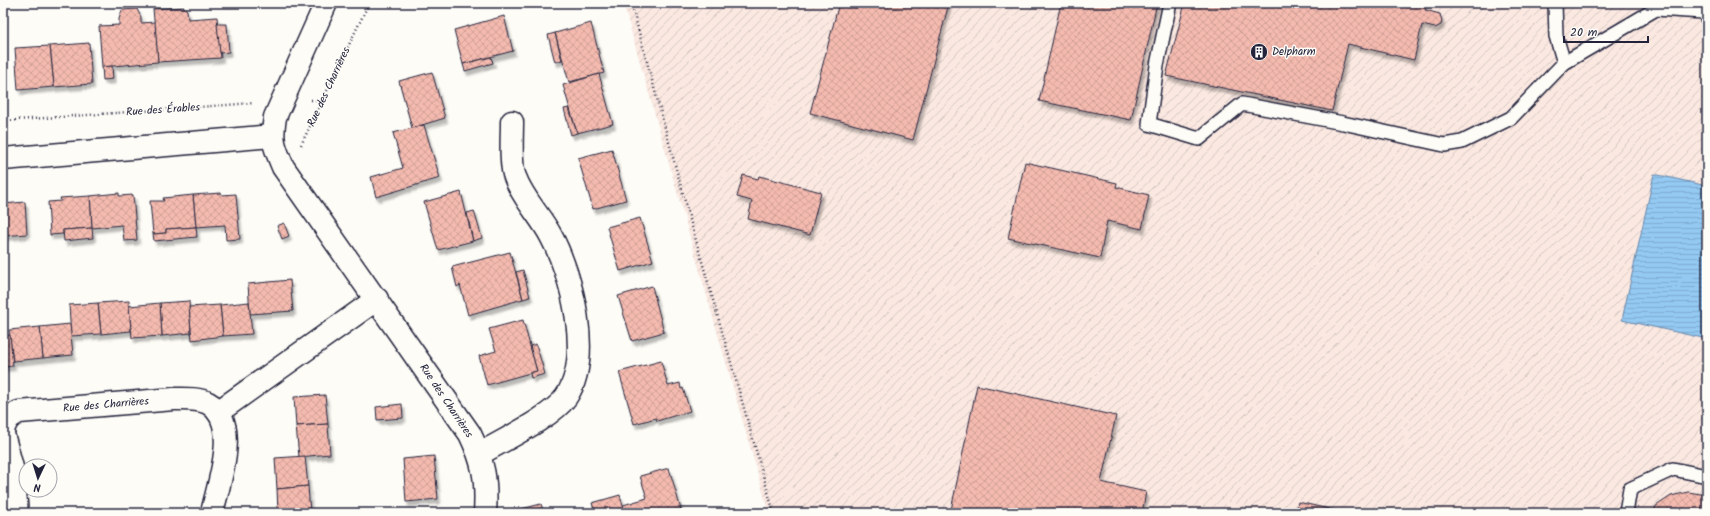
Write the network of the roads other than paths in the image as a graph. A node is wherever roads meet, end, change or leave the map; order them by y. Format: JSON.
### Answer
{"nodes":[{"id":1,"x":326,"y":3,"type":"edge"},
{"id":2,"x":1170,"y":3,"type":"edge"},
{"id":3,"x":1555,"y":3,"type":"edge"},
{"id":4,"x":1707,"y":18,"type":"edge"},
{"id":5,"x":1564,"y":63,"type":"junction"},
{"id":6,"x":512,"y":122,"type":"dead end"},
{"id":7,"x":272,"y":136,"type":"junction"},
{"id":8,"x":3,"y":160,"type":"edge"},
{"id":9,"x":377,"y":299,"type":"junction"},
{"id":10,"x":218,"y":412,"type":"junction"},
{"id":11,"x":3,"y":433,"type":"edge"},
{"id":12,"x":480,"y":454,"type":"junction"},
{"id":13,"x":1707,"y":476,"type":"edge"},
{"id":14,"x":17,"y":513,"type":"edge"},
{"id":15,"x":212,"y":513,"type":"edge"},
{"id":16,"x":485,"y":513,"type":"edge"},
{"id":17,"x":1626,"y":513,"type":"edge"}],
"edges":[{"from":1,"to":7,"type":"street","name":"Rue des Charrières"},
{"from":2,"to":5,"type":"lane"},
{"from":3,"to":5,"type":"lane"},
{"from":4,"to":5,"type":"lane"},
{"from":6,"to":12,"type":"street"},
{"from":7,"to":8,"type":"street"},
{"from":7,"to":9,"type":"street","name":"Rue des Charrières"},
{"from":9,"to":10,"type":"street"},
{"from":9,"to":12,"type":"street","name":"Rue des Charrières"},
{"from":10,"to":11,"type":"street","name":"Rue des Charrières"},
{"from":10,"to":15,"type":"street"},
{"from":11,"to":14,"type":"street","name":"Rue des Charrières"},
{"from":12,"to":16,"type":"street","name":"Rue des Charrières"},
{"from":13,"to":17,"type":"lane"}]}
